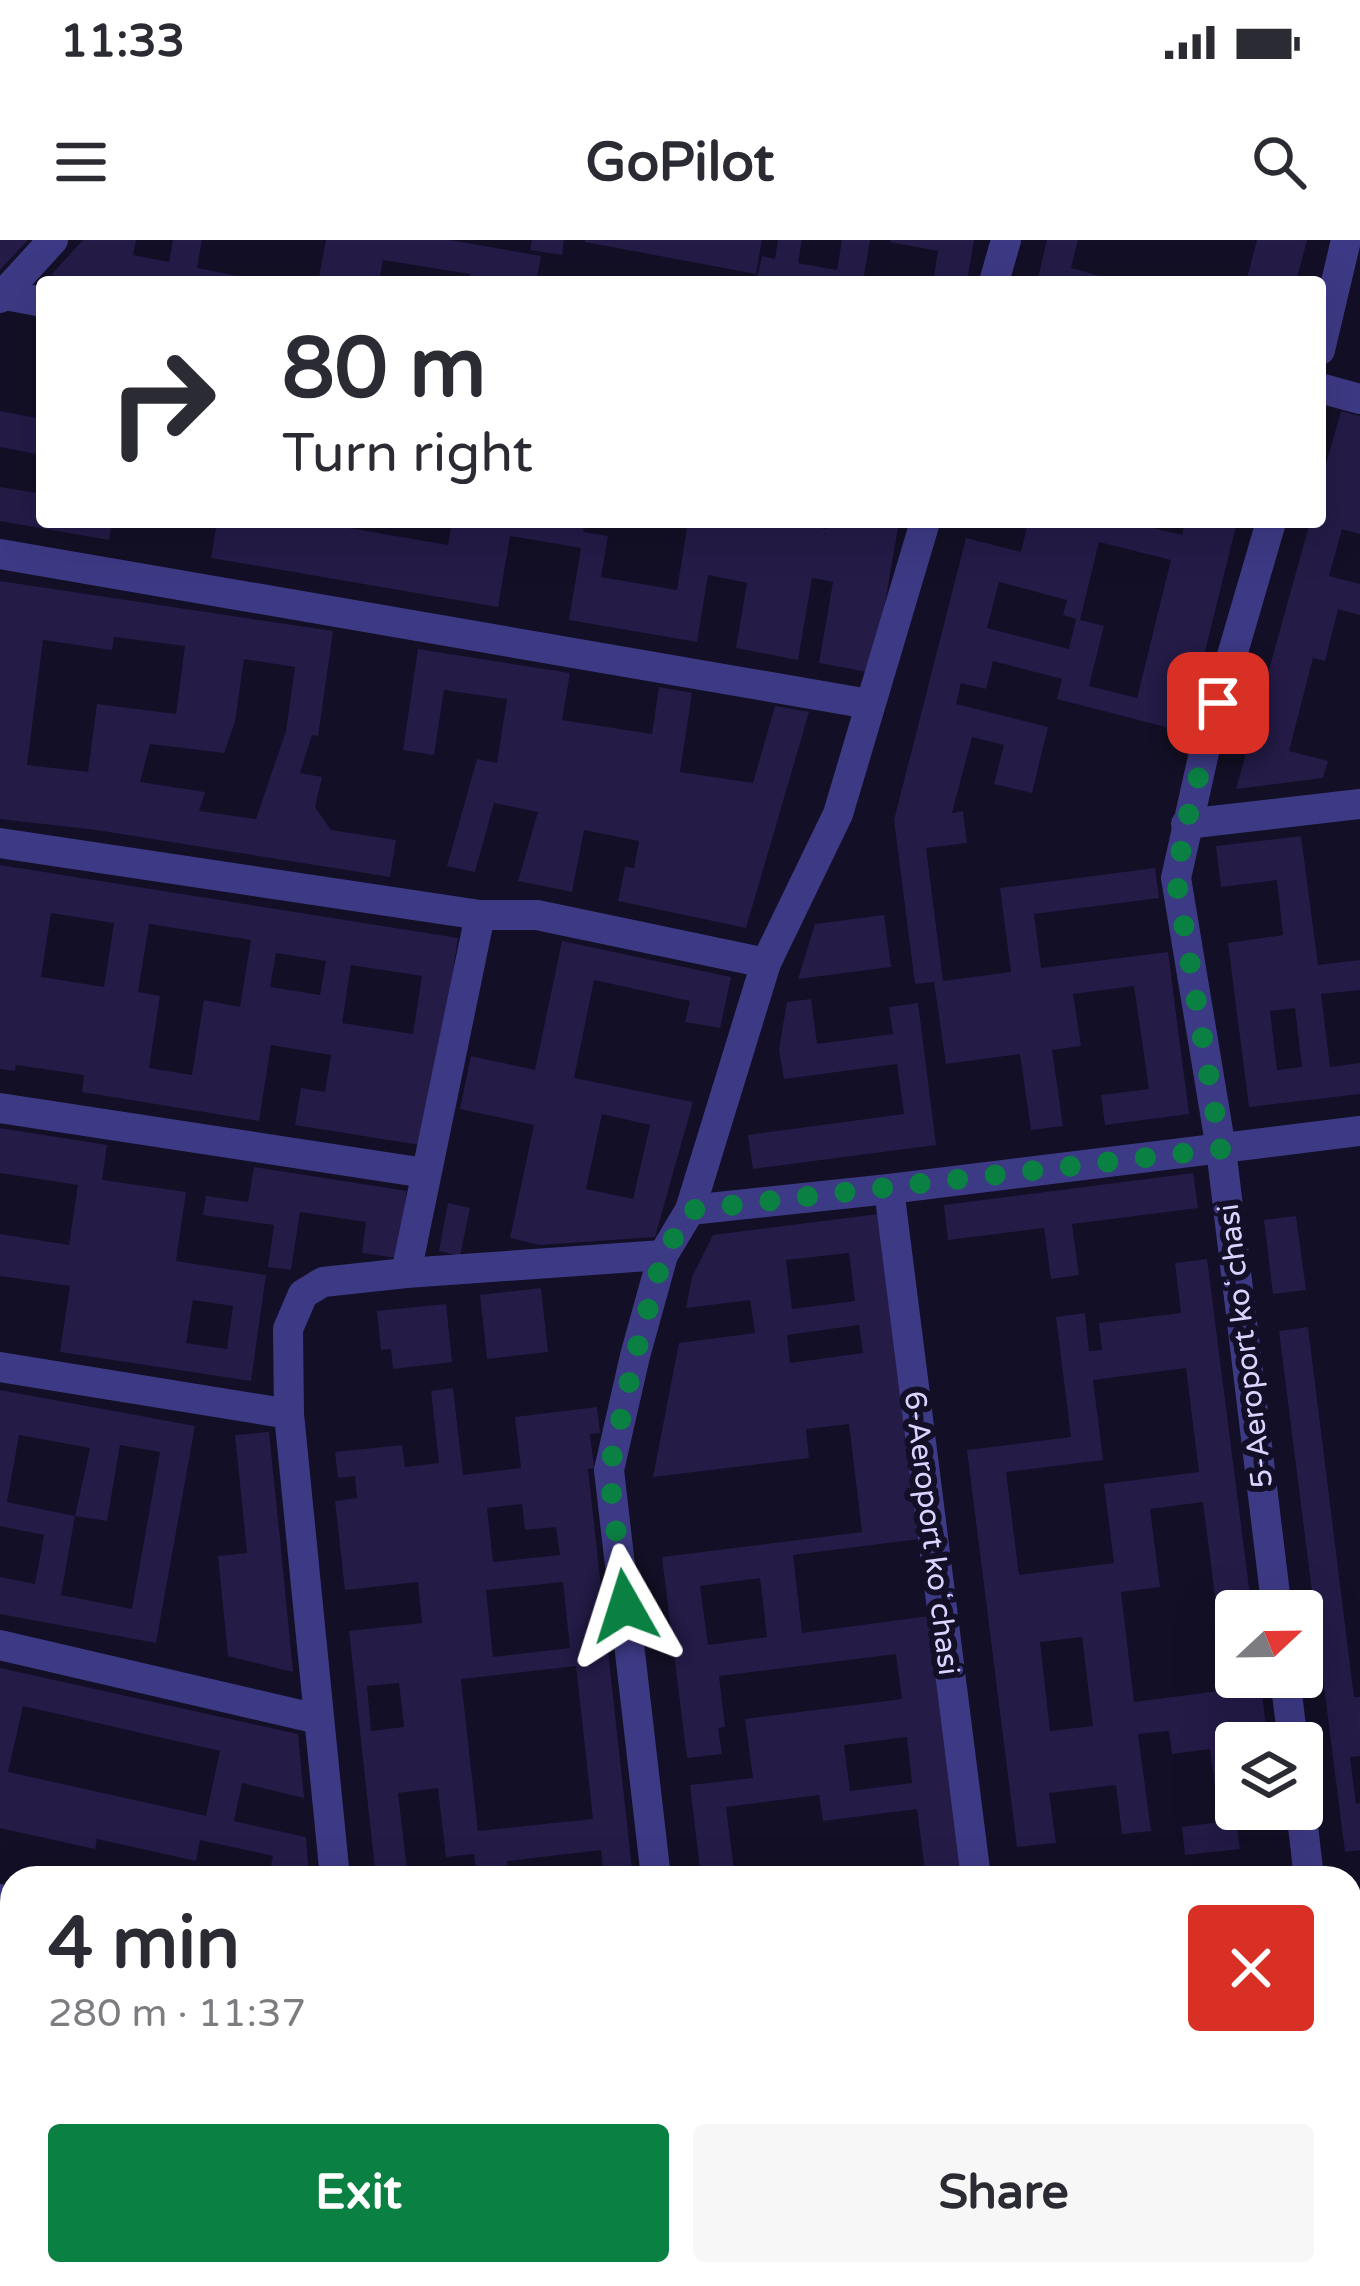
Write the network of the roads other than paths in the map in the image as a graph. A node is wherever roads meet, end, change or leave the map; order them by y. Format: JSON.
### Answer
{"nodes":[{"id":1,"x":53,"y":240,"type":"edge"},
{"id":2,"x":1006,"y":240,"type":"edge"},
{"id":3,"x":1346,"y":240,"type":"edge"},
{"id":4,"x":996,"y":276,"type":"edge"},
{"id":5,"x":1,"y":296,"type":"edge"},
{"id":6,"x":36,"y":301,"type":"edge"},
{"id":7,"x":1326,"y":325,"type":"edge"},
{"id":8,"x":1326,"y":390,"type":"edge"},
{"id":9,"x":1360,"y":398,"type":"edge"},
{"id":10,"x":923,"y":528,"type":"edge"},
{"id":11,"x":1269,"y":528,"type":"edge"},
{"id":12,"x":0,"y":554,"type":"edge"},
{"id":13,"x":869,"y":704,"type":"junction"},
{"id":14,"x":1360,"y":804,"type":"edge"},
{"id":15,"x":1186,"y":824,"type":"junction"},
{"id":16,"x":0,"y":843,"type":"edge"},
{"id":17,"x":480,"y":916,"type":"junction"},
{"id":18,"x":766,"y":963,"type":"junction"},
{"id":19,"x":0,"y":1108,"type":"edge"},
{"id":20,"x":1360,"y":1131,"type":"edge"},
{"id":21,"x":1221,"y":1149,"type":"junction"},
{"id":22,"x":425,"y":1173,"type":"junction"},
{"id":23,"x":889,"y":1189,"type":"junction"},
{"id":24,"x":690,"y":1210,"type":"junction"},
{"id":25,"x":663,"y":1256,"type":"junction"},
{"id":26,"x":406,"y":1273,"type":"junction"},
{"id":27,"x":0,"y":1367,"type":"edge"},
{"id":28,"x":290,"y":1414,"type":"junction"},
{"id":29,"x":1274,"y":1590,"type":"edge"},
{"id":30,"x":0,"y":1645,"type":"edge"},
{"id":31,"x":318,"y":1719,"type":"junction"},
{"id":32,"x":1303,"y":1830,"type":"edge"},
{"id":33,"x":334,"y":1866,"type":"edge"},
{"id":34,"x":655,"y":1866,"type":"edge"},
{"id":35,"x":974,"y":1866,"type":"edge"},
{"id":36,"x":1308,"y":1866,"type":"edge"}],
"edges":[{"from":1,"to":5,"type":"street"},
{"from":2,"to":4,"type":"street"},
{"from":3,"to":7,"type":"street"},
{"from":5,"to":6,"type":"street"},
{"from":8,"to":9,"type":"street"},
{"from":10,"to":13,"type":"street"},
{"from":11,"to":15,"type":"street","name":"5-Aeroport koʻchasi"},
{"from":12,"to":13,"type":"street"},
{"from":13,"to":18,"type":"street"},
{"from":14,"to":15,"type":"street"},
{"from":15,"to":21,"type":"street","name":"5-Aeroport koʻchasi"},
{"from":16,"to":17,"type":"street"},
{"from":17,"to":18,"type":"street"},
{"from":17,"to":22,"type":"street"},
{"from":18,"to":24,"type":"street"},
{"from":19,"to":22,"type":"street"},
{"from":20,"to":21,"type":"street"},
{"from":21,"to":23,"type":"street"},
{"from":21,"to":29,"type":"street","name":"5-Aeroport koʻchasi"},
{"from":22,"to":26,"type":"street"},
{"from":23,"to":24,"type":"street"},
{"from":23,"to":35,"type":"street","name":"6-Aeroport koʻchasi"},
{"from":24,"to":25,"type":"street"},
{"from":25,"to":26,"type":"street"},
{"from":25,"to":34,"type":"street"},
{"from":26,"to":28,"type":"street"},
{"from":27,"to":28,"type":"street"},
{"from":28,"to":31,"type":"street"},
{"from":30,"to":31,"type":"street"},
{"from":31,"to":33,"type":"street"},
{"from":32,"to":36,"type":"street"}]}
